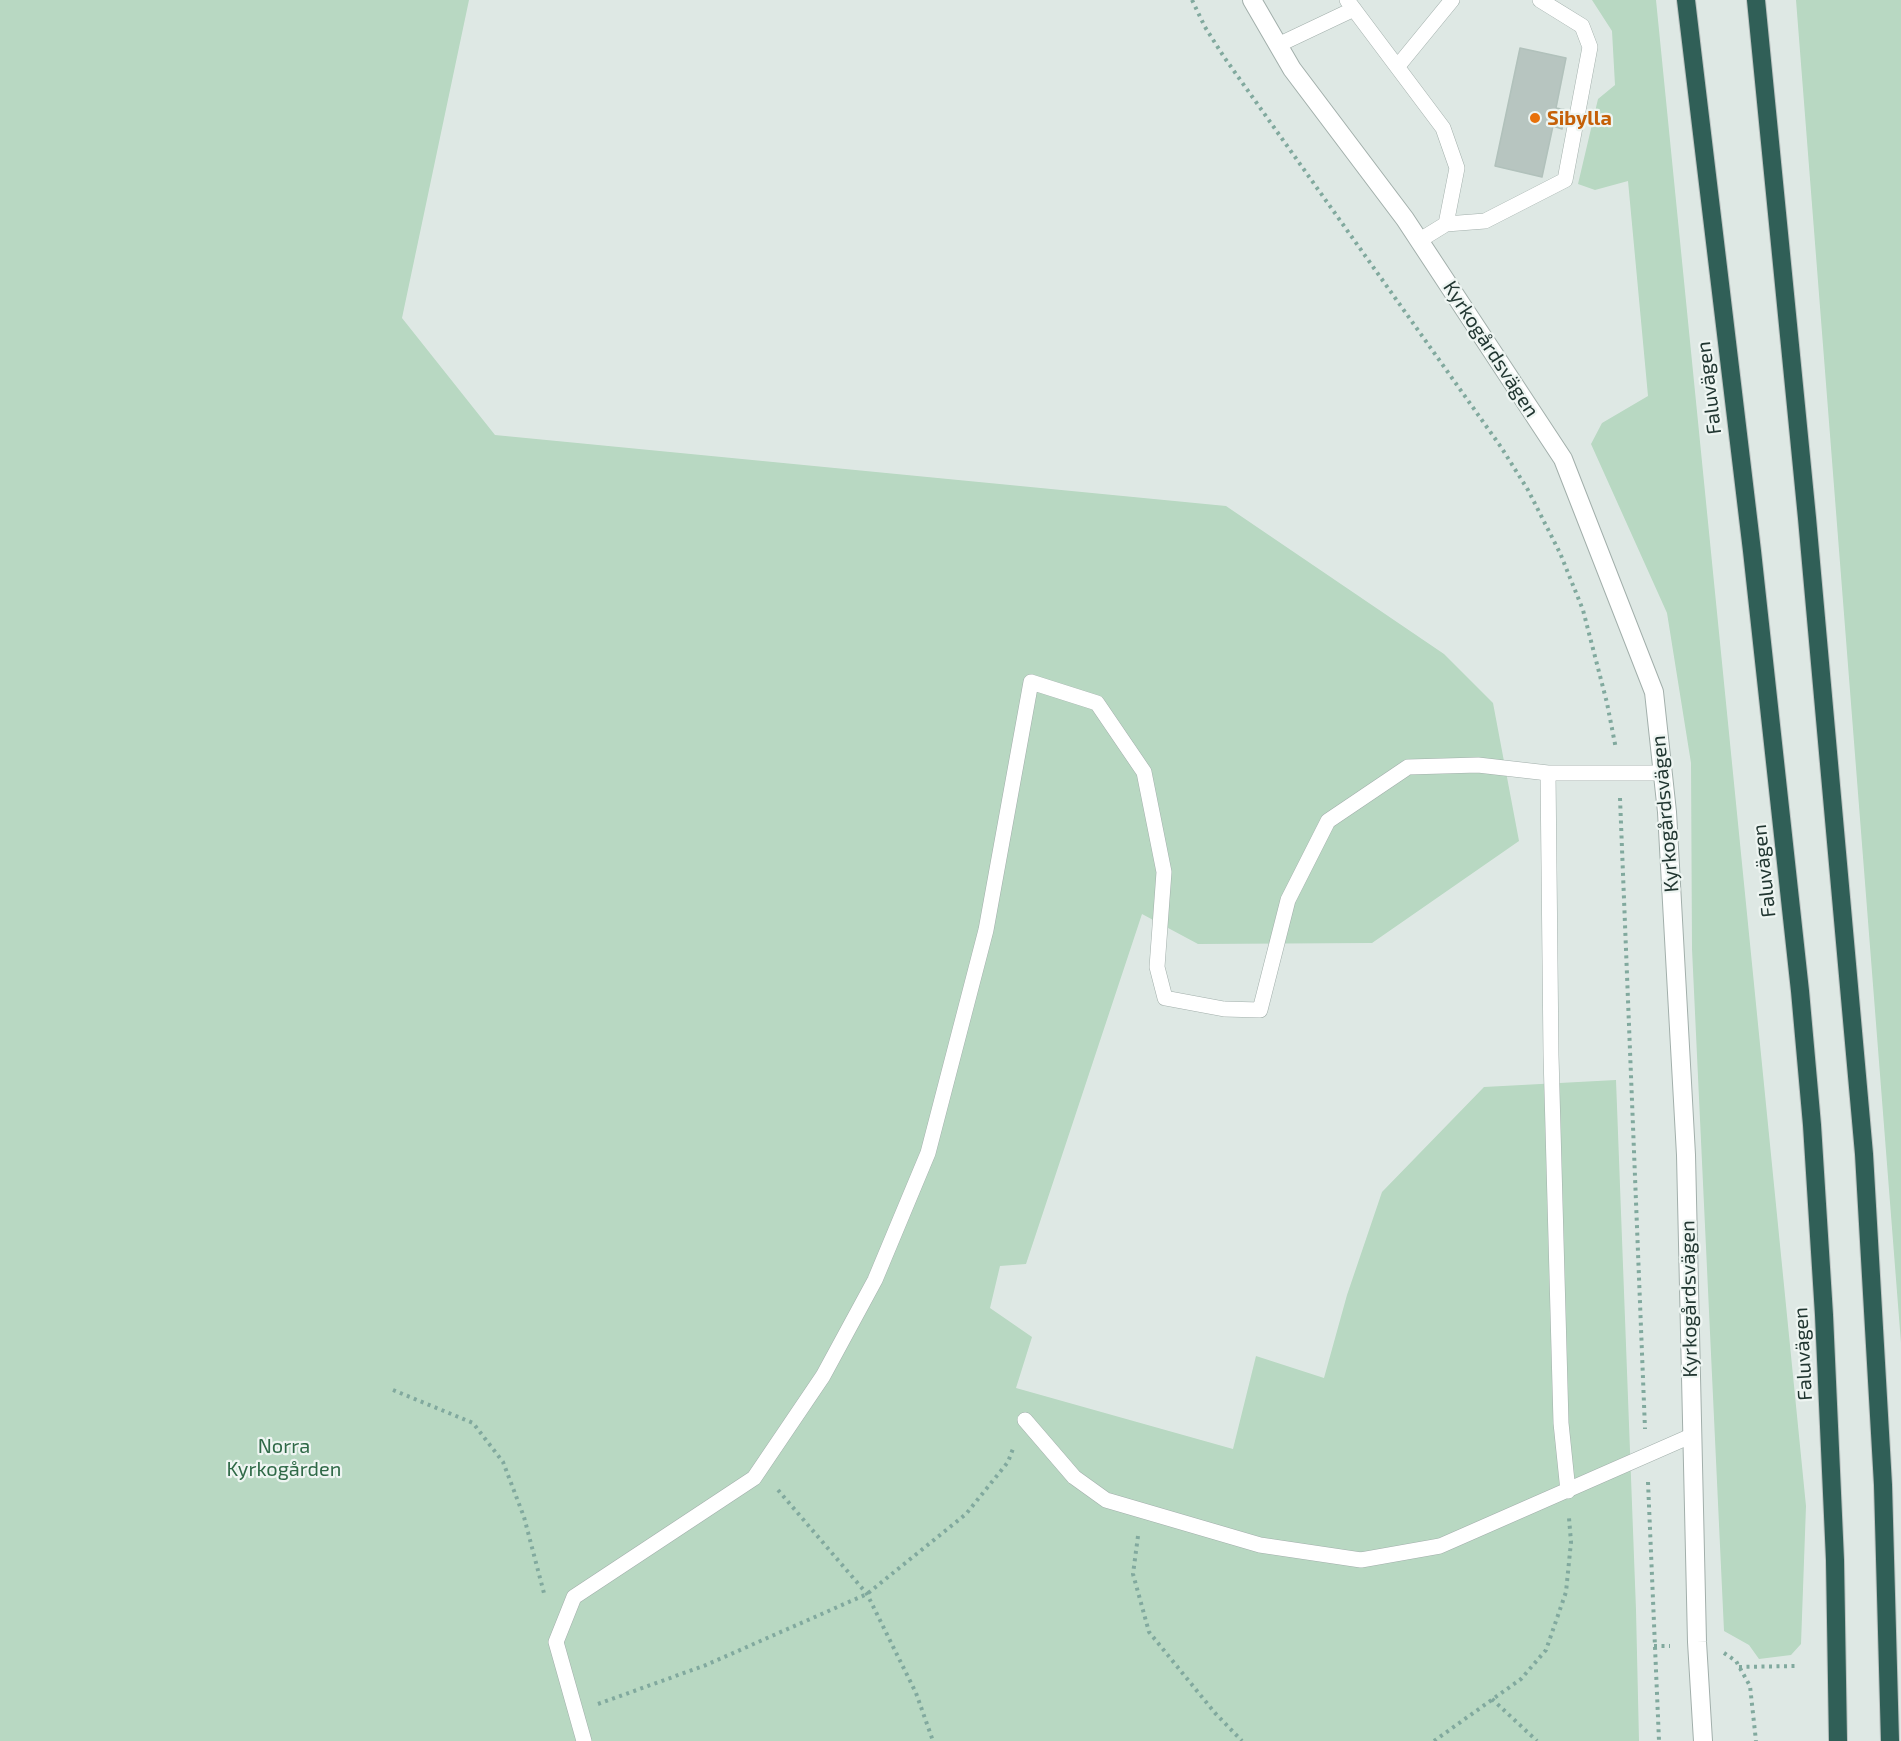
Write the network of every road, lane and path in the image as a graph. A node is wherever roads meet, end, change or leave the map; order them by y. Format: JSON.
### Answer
{"nodes":[{"id":1,"x":1252,"y":0,"type":"edge"},
{"id":2,"x":1452,"y":0,"type":"edge"},
{"id":3,"x":1540,"y":0,"type":"edge"},
{"id":4,"x":1686,"y":0,"type":"edge"},
{"id":5,"x":1756,"y":0,"type":"edge"},
{"id":6,"x":1350,"y":4,"type":"edge"},
{"id":7,"x":1278,"y":45,"type":"junction"},
{"id":8,"x":1398,"y":66,"type":"junction"},
{"id":9,"x":1446,"y":224,"type":"junction"},
{"id":10,"x":1420,"y":240,"type":"junction"},
{"id":11,"x":1548,"y":773,"type":"junction"},
{"id":12,"x":1663,"y":773,"type":"junction"},
{"id":13,"x":393,"y":1390,"type":"dead end"},
{"id":14,"x":1025,"y":1420,"type":"joint"},
{"id":15,"x":1693,"y":1436,"type":"junction"},
{"id":16,"x":760,"y":1469,"type":"junction"},
{"id":17,"x":1568,"y":1491,"type":"junction"},
{"id":18,"x":1141,"y":1510,"type":"junction"},
{"id":19,"x":867,"y":1594,"type":"junction"},
{"id":20,"x":556,"y":1642,"type":"junction"},
{"id":21,"x":1654,"y":1646,"type":"dead end"},
{"id":22,"x":1717,"y":1649,"type":"dead end"},
{"id":23,"x":1796,"y":1666,"type":"dead end"},
{"id":24,"x":1739,"y":1667,"type":"junction"},
{"id":25,"x":1492,"y":1699,"type":"junction"},
{"id":26,"x":575,"y":1713,"type":"junction"},
{"id":27,"x":584,"y":1741,"type":"edge"},
{"id":28,"x":933,"y":1741,"type":"edge"},
{"id":29,"x":1242,"y":1741,"type":"edge"},
{"id":30,"x":1434,"y":1741,"type":"edge"},
{"id":31,"x":1536,"y":1741,"type":"edge"},
{"id":32,"x":1659,"y":1741,"type":"edge"},
{"id":33,"x":1703,"y":1741,"type":"edge"},
{"id":34,"x":1756,"y":1741,"type":"edge"},
{"id":35,"x":1838,"y":1741,"type":"edge"},
{"id":36,"x":1890,"y":1741,"type":"edge"}],
"edges":[{"from":1,"to":7,"type":"street","name":"Kyrkogårdsvägen"},
{"from":2,"to":8,"type":"lane"},
{"from":3,"to":9,"type":"lane"},
{"from":4,"to":35,"type":"highway","name":"Faluvägen"},
{"from":5,"to":36,"type":"highway"},
{"from":6,"to":7,"type":"lane"},
{"from":6,"to":8,"type":"lane"},
{"from":7,"to":10,"type":"street","name":"Kyrkogårdsvägen"},
{"from":8,"to":9,"type":"lane"},
{"from":9,"to":10,"type":"lane"},
{"from":10,"to":12,"type":"street","name":"Kyrkogårdsvägen"},
{"from":11,"to":12,"type":"lane"},
{"from":11,"to":16,"type":"lane"},
{"from":11,"to":17,"type":"lane"},
{"from":12,"to":15,"type":"street","name":"Kyrkogårdsvägen"},
{"from":13,"to":20,"type":"path"},
{"from":14,"to":18,"type":"lane"},
{"from":14,"to":19,"type":"path"},
{"from":15,"to":17,"type":"lane"},
{"from":15,"to":33,"type":"street","name":"Kyrkogårdsvägen"},
{"from":16,"to":19,"type":"path"},
{"from":16,"to":20,"type":"lane"},
{"from":17,"to":18,"type":"lane"},
{"from":17,"to":25,"type":"path"},
{"from":18,"to":29,"type":"path"},
{"from":19,"to":26,"type":"path"},
{"from":19,"to":28,"type":"path"},
{"from":20,"to":26,"type":"lane"},
{"from":21,"to":32,"type":"path"},
{"from":22,"to":24,"type":"path"},
{"from":23,"to":24,"type":"path"},
{"from":24,"to":34,"type":"path"},
{"from":25,"to":30,"type":"path"},
{"from":25,"to":31,"type":"path"},
{"from":26,"to":27,"type":"lane"}]}
